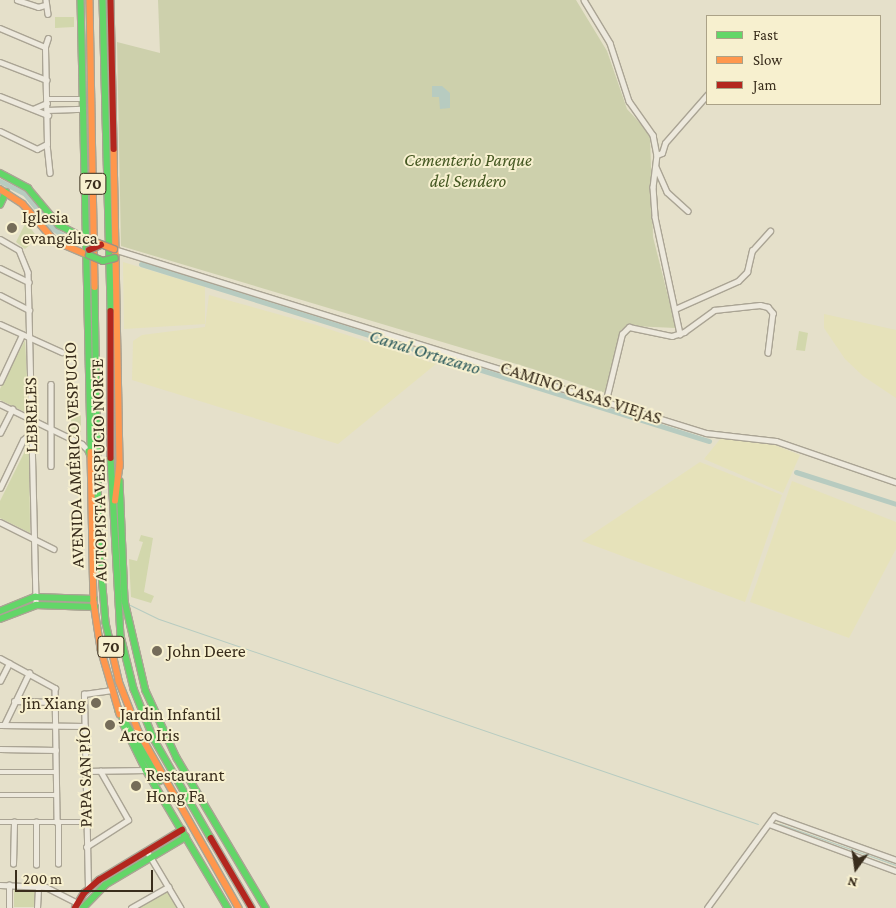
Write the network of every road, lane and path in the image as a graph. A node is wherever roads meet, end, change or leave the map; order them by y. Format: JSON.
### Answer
{"nodes":[{"id":1,"x":17,"y":0,"type":"edge"},
{"id":2,"x":81,"y":0,"type":"edge"},
{"id":3,"x":90,"y":0,"type":"edge"},
{"id":4,"x":102,"y":0,"type":"edge"},
{"id":5,"x":111,"y":0,"type":"edge"},
{"id":6,"x":584,"y":0,"type":"edge"},
{"id":7,"x":46,"y":3,"type":"edge"},
{"id":8,"x":48,"y":14,"type":"dead end"},
{"id":9,"x":0,"y":28,"type":"edge"},
{"id":10,"x":48,"y":38,"type":"dead end"},
{"id":11,"x":45,"y":47,"type":"junction"},
{"id":12,"x":0,"y":62,"type":"edge"},
{"id":13,"x":47,"y":80,"type":"junction"},
{"id":14,"x":0,"y":96,"type":"edge"},
{"id":15,"x":706,"y":96,"type":"edge"},
{"id":16,"x":83,"y":98,"type":"junction"},
{"id":17,"x":47,"y":101,"type":"junction"},
{"id":18,"x":33,"y":109,"type":"junction"},
{"id":19,"x":84,"y":109,"type":"junction"},
{"id":20,"x":48,"y":112,"type":"junction"},
{"id":21,"x":0,"y":131,"type":"edge"},
{"id":22,"x":43,"y":147,"type":"junction"},
{"id":23,"x":656,"y":155,"type":"junction"},
{"id":24,"x":50,"y":156,"type":"junction"},
{"id":25,"x":656,"y":166,"type":"junction"},
{"id":26,"x":0,"y":173,"type":"edge"},
{"id":27,"x":50,"y":173,"type":"dead end"},
{"id":28,"x":0,"y":189,"type":"edge"},
{"id":29,"x":6,"y":192,"type":"junction"},
{"id":30,"x":0,"y":205,"type":"edge"},
{"id":31,"x":688,"y":211,"type":"dead end"},
{"id":32,"x":770,"y":231,"type":"dead end"},
{"id":33,"x":0,"y":239,"type":"edge"},
{"id":34,"x":87,"y":239,"type":"junction"},
{"id":35,"x":103,"y":245,"type":"junction"},
{"id":36,"x":87,"y":253,"type":"junction"},
{"id":37,"x":117,"y":253,"type":"junction"},
{"id":38,"x":0,"y":268,"type":"edge"},
{"id":39,"x":28,"y":282,"type":"junction"},
{"id":40,"x":0,"y":295,"type":"edge"},
{"id":41,"x":675,"y":309,"type":"junction"},
{"id":42,"x":29,"y":310,"type":"junction"},
{"id":43,"x":1,"y":326,"type":"edge"},
{"id":44,"x":680,"y":334,"type":"junction"},
{"id":45,"x":22,"y":335,"type":"junction"},
{"id":46,"x":30,"y":337,"type":"junction"},
{"id":47,"x":62,"y":352,"type":"dead end"},
{"id":48,"x":768,"y":353,"type":"dead end"},
{"id":49,"x":0,"y":382,"type":"edge"},
{"id":50,"x":51,"y":384,"type":"dead end"},
{"id":51,"x":606,"y":400,"type":"junction"},
{"id":52,"x":0,"y":404,"type":"edge"},
{"id":53,"x":12,"y":409,"type":"junction"},
{"id":54,"x":32,"y":419,"type":"junction"},
{"id":55,"x":51,"y":429,"type":"junction"},
{"id":56,"x":32,"y":432,"type":"junction"},
{"id":57,"x":0,"y":434,"type":"edge"},
{"id":58,"x":89,"y":440,"type":"junction"},
{"id":59,"x":82,"y":444,"type":"junction"},
{"id":60,"x":89,"y":451,"type":"junction"},
{"id":61,"x":120,"y":463,"type":"junction"},
{"id":62,"x":51,"y":466,"type":"dead end"},
{"id":63,"x":896,"y":482,"type":"edge"},
{"id":64,"x":99,"y":486,"type":"junction"},
{"id":65,"x":0,"y":488,"type":"edge"},
{"id":66,"x":0,"y":522,"type":"edge"},
{"id":67,"x":112,"y":525,"type":"junction"},
{"id":68,"x":34,"y":539,"type":"junction"},
{"id":69,"x":54,"y":549,"type":"dead end"},
{"id":70,"x":36,"y":597,"type":"junction"},
{"id":71,"x":94,"y":600,"type":"junction"},
{"id":72,"x":36,"y":605,"type":"junction"},
{"id":73,"x":94,"y":607,"type":"junction"},
{"id":74,"x":0,"y":611,"type":"edge"},
{"id":75,"x":0,"y":619,"type":"edge"},
{"id":76,"x":0,"y":658,"type":"edge"},
{"id":77,"x":9,"y":663,"type":"junction"},
{"id":78,"x":28,"y":673,"type":"junction"},
{"id":79,"x":0,"y":681,"type":"edge"},
{"id":80,"x":112,"y":690,"type":"junction"},
{"id":81,"x":14,"y":701,"type":"junction"},
{"id":82,"x":56,"y":702,"type":"junction"},
{"id":83,"x":119,"y":711,"type":"junction"},
{"id":84,"x":2,"y":725,"type":"edge"},
{"id":85,"x":56,"y":726,"type":"junction"},
{"id":86,"x":84,"y":726,"type":"junction"},
{"id":87,"x":0,"y":749,"type":"edge"},
{"id":88,"x":56,"y":750,"type":"junction"},
{"id":89,"x":146,"y":770,"type":"junction"},
{"id":90,"x":85,"y":771,"type":"junction"},
{"id":91,"x":100,"y":771,"type":"junction"},
{"id":92,"x":0,"y":772,"type":"edge"},
{"id":93,"x":56,"y":772,"type":"junction"},
{"id":94,"x":0,"y":795,"type":"edge"},
{"id":95,"x":56,"y":795,"type":"junction"},
{"id":96,"x":173,"y":796,"type":"junction"},
{"id":97,"x":0,"y":822,"type":"edge"},
{"id":98,"x":14,"y":822,"type":"junction"},
{"id":99,"x":36,"y":822,"type":"junction"},
{"id":100,"x":57,"y":822,"type":"junction"},
{"id":101,"x":86,"y":822,"type":"junction"},
{"id":102,"x":769,"y":824,"type":"junction"},
{"id":103,"x":182,"y":830,"type":"junction"},
{"id":104,"x":186,"y":837,"type":"junction"},
{"id":105,"x":86,"y":847,"type":"junction"},
{"id":106,"x":147,"y":851,"type":"junction"},
{"id":107,"x":857,"y":851,"type":"junction"},
{"id":108,"x":151,"y":857,"type":"junction"},
{"id":109,"x":896,"y":860,"type":"edge"},
{"id":110,"x":13,"y":864,"type":"dead end"},
{"id":111,"x":58,"y":864,"type":"dead end"},
{"id":112,"x":36,"y":865,"type":"dead end"},
{"id":113,"x":896,"y":871,"type":"edge"},
{"id":114,"x":0,"y":885,"type":"edge"},
{"id":115,"x":10,"y":885,"type":"junction"},
{"id":116,"x":38,"y":886,"type":"junction"},
{"id":117,"x":168,"y":887,"type":"junction"},
{"id":118,"x":88,"y":888,"type":"junction"},
{"id":119,"x":76,"y":906,"type":"edge"},
{"id":120,"x":9,"y":908,"type":"edge"},
{"id":121,"x":37,"y":908,"type":"edge"},
{"id":122,"x":83,"y":908,"type":"edge"},
{"id":123,"x":130,"y":908,"type":"edge"},
{"id":124,"x":181,"y":908,"type":"edge"},
{"id":125,"x":228,"y":908,"type":"edge"},
{"id":126,"x":239,"y":908,"type":"edge"},
{"id":127,"x":252,"y":908,"type":"edge"},
{"id":128,"x":266,"y":908,"type":"edge"},
{"id":129,"x":707,"y":908,"type":"edge"}],
"edges":[{"from":1,"to":7,"type":"street"},
{"from":2,"to":16,"type":"main road","name":"AVENIDA AMÉRICO VESPUCIO"},
{"from":3,"to":64,"type":"main road","name":"AUTOPISTA VESPUCIO NORTE","number":"70"},
{"from":4,"to":67,"type":"main road","name":"AUTOPISTA VESPUCIO NORTE","number":"70"},
{"from":5,"to":37,"type":"main road"},
{"from":6,"to":23,"type":"street"},
{"from":7,"to":8,"type":"street"},
{"from":9,"to":11,"type":"street"},
{"from":10,"to":11,"type":"street"},
{"from":11,"to":13,"type":"street"},
{"from":12,"to":13,"type":"street"},
{"from":13,"to":17,"type":"street"},
{"from":14,"to":18,"type":"street"},
{"from":15,"to":23,"type":"street"},
{"from":16,"to":17,"type":"street"},
{"from":16,"to":19,"type":"main road","name":"AVENIDA AMÉRICO VESPUCIO"},
{"from":17,"to":18,"type":"street"},
{"from":17,"to":20,"type":"street"},
{"from":18,"to":20,"type":"street"},
{"from":19,"to":20,"type":"street"},
{"from":19,"to":34,"type":"main road","name":"AVENIDA AMÉRICO VESPUCIO"},
{"from":20,"to":22,"type":"street"},
{"from":21,"to":22,"type":"street"},
{"from":22,"to":24,"type":"street"},
{"from":22,"to":24,"type":"street"},
{"from":23,"to":25,"type":"street"},
{"from":24,"to":27,"type":"street"},
{"from":25,"to":31,"type":"street"},
{"from":25,"to":41,"type":"street"},
{"from":26,"to":34,"type":"main road"},
{"from":28,"to":29,"type":"main road"},
{"from":29,"to":30,"type":"main road"},
{"from":29,"to":36,"type":"main road"},
{"from":32,"to":41,"type":"street"},
{"from":33,"to":39,"type":"street","name":"LEBRELES"},
{"from":34,"to":35,"type":"main road","bridge":true},
{"from":34,"to":36,"type":"main road","name":"AVENIDA AMÉRICO VESPUCIO"},
{"from":35,"to":36,"type":"main road","bridge":true},
{"from":35,"to":37,"type":"main road","bridge":true},
{"from":36,"to":37,"type":"main road","bridge":true},
{"from":36,"to":58,"type":"main road","name":"AVENIDA AMÉRICO VESPUCIO"},
{"from":37,"to":51,"type":"street","name":"CAMINO CASAS VIEJAS"},
{"from":37,"to":61,"type":"main road"},
{"from":38,"to":39,"type":"street"},
{"from":39,"to":42,"type":"street","name":"LEBRELES"},
{"from":40,"to":42,"type":"street"},
{"from":41,"to":44,"type":"street"},
{"from":42,"to":46,"type":"street","name":"LEBRELES"},
{"from":43,"to":45,"type":"street"},
{"from":44,"to":48,"type":"street"},
{"from":44,"to":51,"type":"street"},
{"from":45,"to":46,"type":"street"},
{"from":45,"to":49,"type":"street"},
{"from":46,"to":47,"type":"street"},
{"from":46,"to":54,"type":"street","name":"LEBRELES"},
{"from":50,"to":55,"type":"street"},
{"from":51,"to":63,"type":"street","name":"CAMINO CASAS VIEJAS"},
{"from":52,"to":53,"type":"street"},
{"from":53,"to":54,"type":"street"},
{"from":53,"to":57,"type":"street"},
{"from":54,"to":55,"type":"street"},
{"from":54,"to":56,"type":"street","name":"LEBRELES"},
{"from":55,"to":59,"type":"street"},
{"from":55,"to":62,"type":"street"},
{"from":56,"to":65,"type":"street"},
{"from":56,"to":68,"type":"street","name":"LEBRELES"},
{"from":58,"to":59,"type":"street"},
{"from":58,"to":60,"type":"main road","name":"AVENIDA AMÉRICO VESPUCIO"},
{"from":59,"to":60,"type":"street"},
{"from":60,"to":64,"type":"main road"},
{"from":60,"to":71,"type":"main road","name":"AVENIDA AMÉRICO VESPUCIO"},
{"from":61,"to":67,"type":"main road"},
{"from":61,"to":128,"type":"main road"},
{"from":64,"to":96,"type":"main road","name":"AUTOPISTA VESPUCIO NORTE","number":"70"},
{"from":66,"to":68,"type":"street"},
{"from":67,"to":127,"type":"main road","name":"AUTOPISTA VESPUCIO NORTE","number":"70"},
{"from":68,"to":69,"type":"street"},
{"from":68,"to":70,"type":"street","name":"LEBRELES"},
{"from":70,"to":71,"type":"main road"},
{"from":70,"to":72,"type":"street","name":"LEBRELES"},
{"from":70,"to":74,"type":"main road"},
{"from":71,"to":73,"type":"main road","name":"AVENIDA AMÉRICO VESPUCIO"},
{"from":72,"to":73,"type":"main road"},
{"from":72,"to":75,"type":"main road"},
{"from":73,"to":80,"type":"main road","name":"AVENIDA AMÉRICO VESPUCIO"},
{"from":76,"to":77,"type":"street"},
{"from":77,"to":78,"type":"street"},
{"from":77,"to":79,"type":"street"},
{"from":78,"to":81,"type":"street"},
{"from":78,"to":82,"type":"street"},
{"from":80,"to":83,"type":"main road","name":"AVENIDA AMÉRICO VESPUCIO"},
{"from":80,"to":86,"type":"street","name":"PAPA SAN PÍO"},
{"from":81,"to":82,"type":"street"},
{"from":81,"to":84,"type":"street"},
{"from":82,"to":85,"type":"street"},
{"from":83,"to":89,"type":"main road","name":"AVENIDA AMÉRICO VESPUCIO"},
{"from":83,"to":96,"type":"main road"},
{"from":84,"to":85,"type":"street"},
{"from":85,"to":86,"type":"street"},
{"from":85,"to":88,"type":"street"},
{"from":86,"to":90,"type":"street","name":"PAPA SAN PÍO"},
{"from":87,"to":88,"type":"street"},
{"from":88,"to":93,"type":"street"},
{"from":89,"to":91,"type":"street"},
{"from":89,"to":103,"type":"main road","name":"AVENIDA AMÉRICO VESPUCIO"},
{"from":90,"to":91,"type":"street"},
{"from":90,"to":101,"type":"street","name":"PAPA SAN PÍO"},
{"from":91,"to":105,"type":"street"},
{"from":92,"to":93,"type":"street"},
{"from":93,"to":95,"type":"street"},
{"from":94,"to":95,"type":"street"},
{"from":95,"to":100,"type":"street"},
{"from":96,"to":126,"type":"main road","name":"AUTOPISTA VESPUCIO NORTE","number":"70"},
{"from":97,"to":98,"type":"street"},
{"from":98,"to":99,"type":"street"},
{"from":98,"to":110,"type":"street"},
{"from":99,"to":100,"type":"street"},
{"from":99,"to":112,"type":"street"},
{"from":100,"to":101,"type":"street"},
{"from":100,"to":111,"type":"street"},
{"from":101,"to":105,"type":"street","name":"PAPA SAN PÍO"},
{"from":102,"to":107,"type":"street"},
{"from":102,"to":107,"type":"street"},
{"from":102,"to":129,"type":"street"},
{"from":103,"to":104,"type":"main road","name":"AVENIDA AMÉRICO VESPUCIO"},
{"from":103,"to":106,"type":"main road"},
{"from":104,"to":108,"type":"main road"},
{"from":104,"to":125,"type":"main road","name":"AVENIDA AMÉRICO VESPUCIO"},
{"from":105,"to":118,"type":"street","name":"PAPA SAN PÍO"},
{"from":106,"to":108,"type":"street"},
{"from":106,"to":118,"type":"main road"},
{"from":107,"to":109,"type":"street"},
{"from":107,"to":113,"type":"street"},
{"from":108,"to":117,"type":"street"},
{"from":108,"to":122,"type":"main road"},
{"from":114,"to":115,"type":"street"},
{"from":115,"to":116,"type":"street"},
{"from":115,"to":120,"type":"street"},
{"from":116,"to":119,"type":"street"},
{"from":116,"to":121,"type":"street"},
{"from":117,"to":123,"type":"street"},
{"from":117,"to":124,"type":"street"},
{"from":118,"to":119,"type":"main road"}]}
